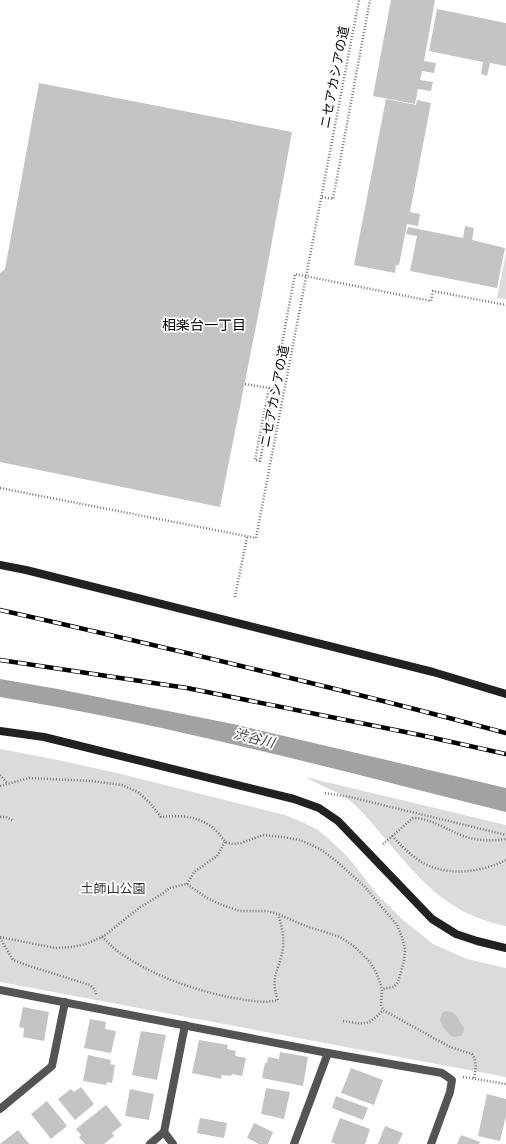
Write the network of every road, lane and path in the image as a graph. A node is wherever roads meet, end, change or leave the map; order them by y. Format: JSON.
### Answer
{"nodes":[{"id":1,"x":359,"y":0,"type":"edge"},
{"id":2,"x":370,"y":0,"type":"edge"},
{"id":3,"x":322,"y":197,"type":"junction"},
{"id":4,"x":307,"y":276,"type":"junction"},
{"id":5,"x":506,"y":305,"type":"edge"},
{"id":6,"x":245,"y":384,"type":"dead end"},
{"id":7,"x":0,"y":488,"type":"edge"},
{"id":8,"x":247,"y":537,"type":"junction"},
{"id":9,"x":0,"y":565,"type":"edge"},
{"id":10,"x":236,"y":597,"type":"dead end"},
{"id":11,"x":506,"y":694,"type":"edge"},
{"id":12,"x":0,"y":731,"type":"edge"},
{"id":13,"x":0,"y":775,"type":"edge"},
{"id":14,"x":7,"y":783,"type":"junction"},
{"id":15,"x":0,"y":786,"type":"edge"},
{"id":16,"x":325,"y":793,"type":"dead end"},
{"id":17,"x":0,"y":817,"type":"edge"},
{"id":18,"x":14,"y":821,"type":"dead end"},
{"id":19,"x":506,"y":835,"type":"edge"},
{"id":20,"x":392,"y":836,"type":"junction"},
{"id":21,"x":506,"y":840,"type":"edge"},
{"id":22,"x":225,"y":842,"type":"junction"},
{"id":23,"x":383,"y":844,"type":"dead end"},
{"id":24,"x":506,"y":860,"type":"edge"},
{"id":25,"x":187,"y":884,"type":"junction"},
{"id":26,"x":278,"y":914,"type":"junction"},
{"id":27,"x":0,"y":937,"type":"edge"},
{"id":28,"x":101,"y":937,"type":"junction"},
{"id":29,"x":506,"y":948,"type":"edge"},
{"id":30,"x":382,"y":989,"type":"junction"},
{"id":31,"x":0,"y":990,"type":"edge"},
{"id":32,"x":65,"y":1002,"type":"junction"},
{"id":33,"x":95,"y":1008,"type":"junction"},
{"id":34,"x":383,"y":1010,"type":"junction"},
{"id":35,"x":343,"y":1021,"type":"dead end"},
{"id":36,"x":186,"y":1025,"type":"junction"},
{"id":37,"x":328,"y":1053,"type":"junction"},
{"id":38,"x":474,"y":1078,"type":"junction"},
{"id":39,"x":452,"y":1080,"type":"junction"},
{"id":40,"x":506,"y":1084,"type":"edge"},
{"id":41,"x":0,"y":1109,"type":"edge"},
{"id":42,"x":164,"y":1132,"type":"junction"},
{"id":43,"x":150,"y":1144,"type":"edge"},
{"id":44,"x":173,"y":1144,"type":"edge"},
{"id":45,"x":294,"y":1144,"type":"edge"},
{"id":46,"x":431,"y":1144,"type":"edge"}],
"edges":[{"from":1,"to":3,"type":"path","name":"ニセアカシアの道"},
{"from":2,"to":3,"type":"path"},
{"from":3,"to":4,"type":"path","name":"ニセアカシアの道"},
{"from":4,"to":5,"type":"path"},
{"from":4,"to":6,"type":"path"},
{"from":4,"to":8,"type":"path","name":"ニセアカシアの道"},
{"from":7,"to":8,"type":"path"},
{"from":8,"to":10,"type":"path"},
{"from":9,"to":11,"type":"street"},
{"from":12,"to":29,"type":"street"},
{"from":13,"to":14,"type":"path"},
{"from":14,"to":15,"type":"path"},
{"from":14,"to":22,"type":"path"},
{"from":16,"to":19,"type":"path"},
{"from":17,"to":18,"type":"path"},
{"from":20,"to":21,"type":"path"},
{"from":20,"to":23,"type":"path"},
{"from":20,"to":24,"type":"path"},
{"from":22,"to":25,"type":"path"},
{"from":22,"to":30,"type":"path"},
{"from":25,"to":26,"type":"path"},
{"from":25,"to":28,"type":"path"},
{"from":26,"to":28,"type":"path"},
{"from":26,"to":30,"type":"path"},
{"from":27,"to":28,"type":"path"},
{"from":27,"to":33,"type":"path"},
{"from":30,"to":34,"type":"path"},
{"from":31,"to":32,"type":"street"},
{"from":32,"to":33,"type":"street"},
{"from":32,"to":41,"type":"street"},
{"from":33,"to":36,"type":"street"},
{"from":34,"to":35,"type":"path"},
{"from":34,"to":38,"type":"path"},
{"from":36,"to":37,"type":"street"},
{"from":36,"to":42,"type":"street"},
{"from":37,"to":39,"type":"street"},
{"from":37,"to":45,"type":"street"},
{"from":38,"to":39,"type":"path"},
{"from":38,"to":40,"type":"path"},
{"from":39,"to":46,"type":"street"},
{"from":42,"to":43,"type":"street"},
{"from":42,"to":44,"type":"street"}]}
